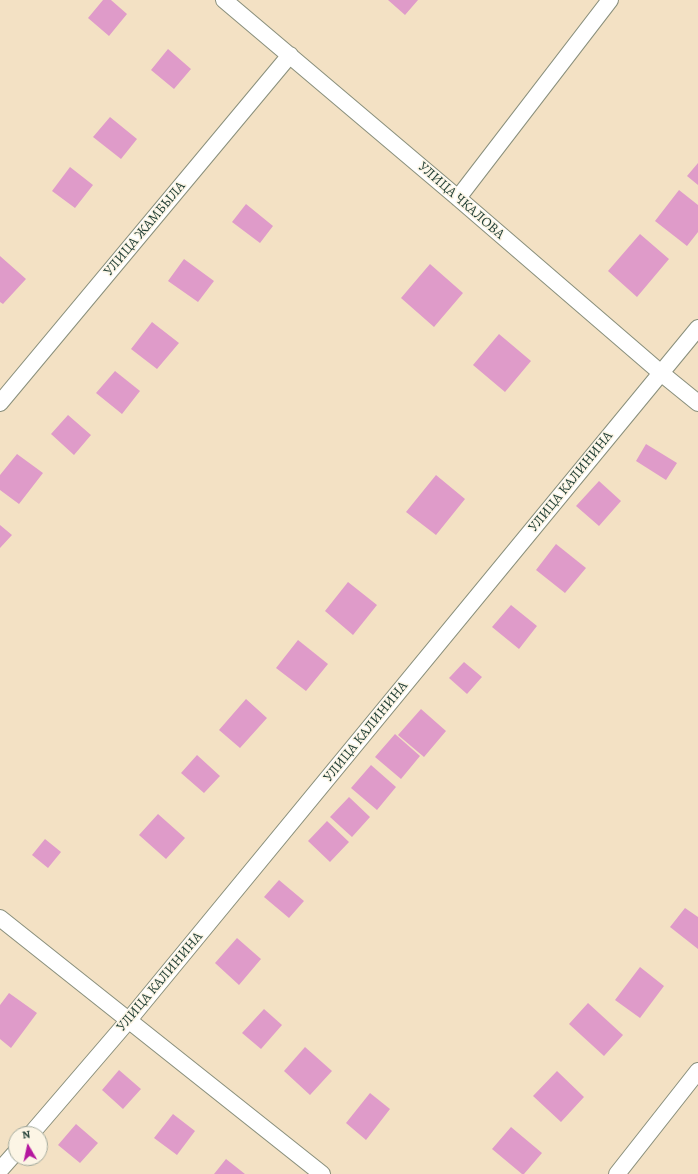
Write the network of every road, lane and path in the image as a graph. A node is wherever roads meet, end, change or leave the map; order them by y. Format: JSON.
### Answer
{"nodes":[{"id":1,"x":224,"y":0,"type":"edge"},
{"id":2,"x":610,"y":0,"type":"edge"},
{"id":3,"x":290,"y":55,"type":"junction"},
{"id":4,"x":458,"y":198,"type":"junction"},
{"id":5,"x":698,"y":328,"type":"edge"},
{"id":6,"x":661,"y":373,"type":"junction"},
{"id":7,"x":0,"y":403,"type":"edge"},
{"id":8,"x":698,"y":403,"type":"edge"},
{"id":9,"x":0,"y":918,"type":"edge"},
{"id":10,"x":128,"y":1021,"type":"junction"},
{"id":11,"x":698,"y":1071,"type":"edge"},
{"id":12,"x":38,"y":1126,"type":"edge"},
{"id":13,"x":8,"y":1161,"type":"edge"},
{"id":14,"x":0,"y":1170,"type":"edge"},
{"id":15,"x":322,"y":1174,"type":"edge"},
{"id":16,"x":617,"y":1174,"type":"edge"}],
"edges":[{"from":1,"to":3,"type":"street","name":"УЛИЦА ЧКАЛОВА"},
{"from":2,"to":4,"type":"street"},
{"from":3,"to":4,"type":"street","name":"УЛИЦА ЧКАЛОВА"},
{"from":3,"to":7,"type":"street","name":"УЛИЦА ЖАМБЫЛА"},
{"from":4,"to":6,"type":"street","name":"УЛИЦА ЧКАЛОВА"},
{"from":5,"to":6,"type":"street","name":"УЛИЦА КАЛИНИНА"},
{"from":6,"to":8,"type":"street","name":"УЛИЦА ЧКАЛОВА"},
{"from":6,"to":10,"type":"street","name":"УЛИЦА КАЛИНИНА"},
{"from":9,"to":10,"type":"street"},
{"from":10,"to":12,"type":"street","name":"УЛИЦА КАЛИНИНА"},
{"from":10,"to":15,"type":"street"},
{"from":11,"to":16,"type":"street"},
{"from":13,"to":14,"type":"street"}]}
